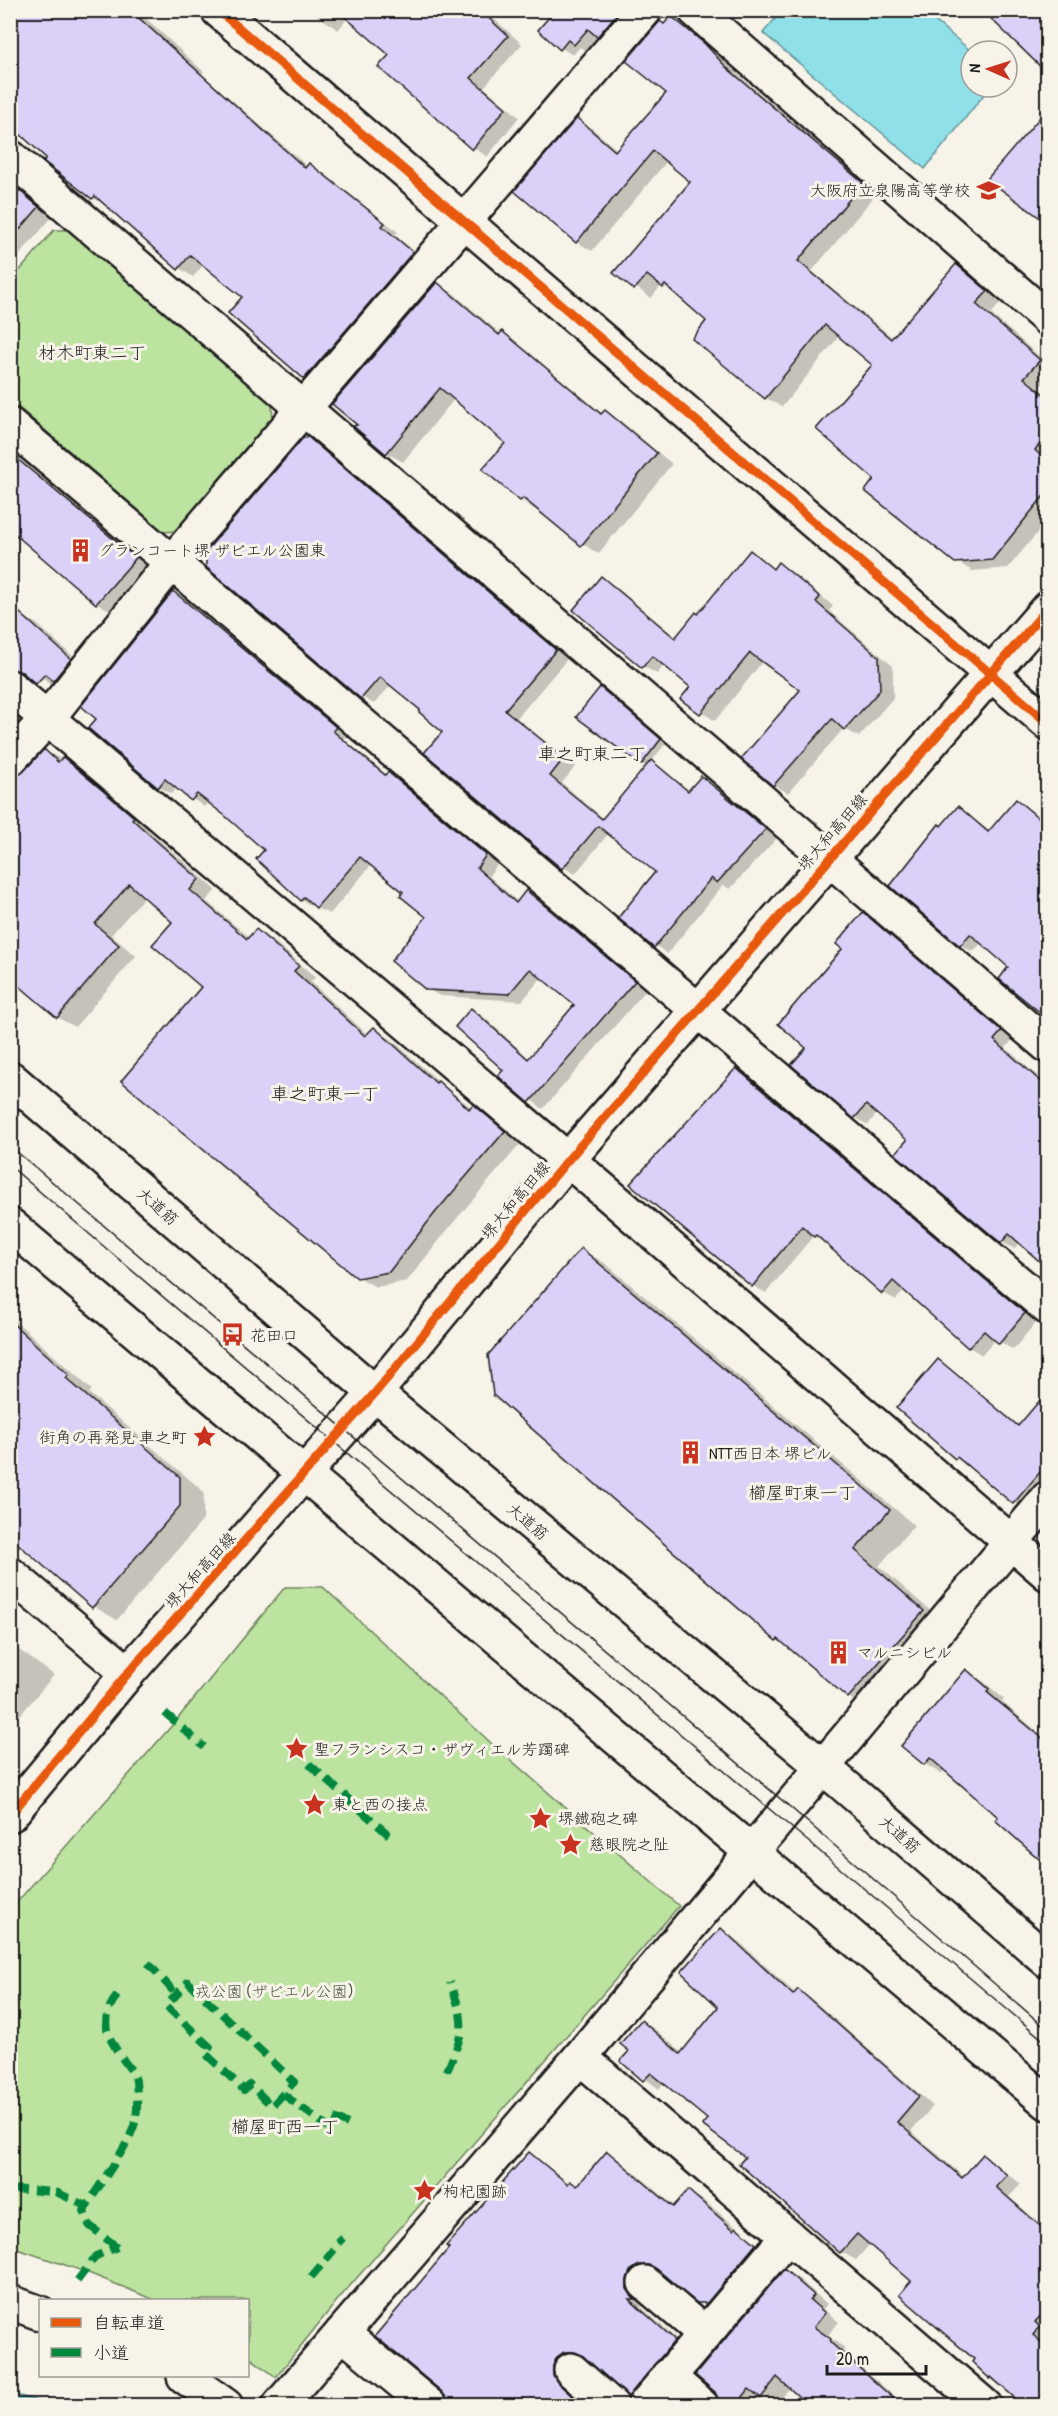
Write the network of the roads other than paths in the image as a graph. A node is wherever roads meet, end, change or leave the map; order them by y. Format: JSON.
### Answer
{"nodes":[{"id":1,"x":218,"y":10,"type":"edge"},
{"id":2,"x":645,"y":10,"type":"edge"},
{"id":3,"x":695,"y":10,"type":"edge"},
{"id":4,"x":10,"y":157,"type":"edge"},
{"id":5,"x":464,"y":223,"type":"junction"},
{"id":6,"x":1047,"y":319,"type":"edge"},
{"id":7,"x":303,"y":410,"type":"junction"},
{"id":8,"x":10,"y":425,"type":"edge"},
{"id":9,"x":172,"y":562,"type":"junction"},
{"id":10,"x":1047,"y":608,"type":"edge"},
{"id":11,"x":991,"y":675,"type":"junction"},
{"id":12,"x":10,"y":687,"type":"edge"},
{"id":13,"x":47,"y":719,"type":"junction"},
{"id":14,"x":1047,"y":723,"type":"edge"},
{"id":15,"x":10,"y":759,"type":"edge"},
{"id":16,"x":828,"y":858,"type":"junction"},
{"id":17,"x":699,"y":1012,"type":"junction"},
{"id":18,"x":1047,"y":1046,"type":"edge"},
{"id":19,"x":10,"y":1078,"type":"edge"},
{"id":20,"x":567,"y":1161,"type":"junction"},
{"id":21,"x":10,"y":1225,"type":"edge"},
{"id":22,"x":1047,"y":1308,"type":"edge"},
{"id":23,"x":375,"y":1393,"type":"junction"},
{"id":24,"x":304,"y":1473,"type":"junction"},
{"id":25,"x":1047,"y":1498,"type":"edge"},
{"id":26,"x":1009,"y":1541,"type":"junction"},
{"id":27,"x":10,"y":1574,"type":"edge"},
{"id":28,"x":1047,"y":1574,"type":"edge"},
{"id":29,"x":128,"y":1673,"type":"junction"},
{"id":30,"x":822,"y":1767,"type":"junction"},
{"id":31,"x":11,"y":1813,"type":"edge"},
{"id":32,"x":753,"y":1852,"type":"junction"},
{"id":33,"x":1047,"y":1961,"type":"edge"},
{"id":34,"x":580,"y":2057,"type":"junction"},
{"id":35,"x":1047,"y":2103,"type":"edge"},
{"id":36,"x":788,"y":2236,"type":"junction"},
{"id":37,"x":645,"y":2283,"type":"dead end"},
{"id":38,"x":10,"y":2302,"type":"edge"},
{"id":39,"x":39,"y":2313,"type":"edge"},
{"id":40,"x":342,"y":2333,"type":"junction"},
{"id":41,"x":705,"y":2334,"type":"junction"},
{"id":42,"x":571,"y":2370,"type":"dead end"},
{"id":43,"x":668,"y":2376,"type":"junction"},
{"id":44,"x":185,"y":2377,"type":"edge"},
{"id":45,"x":226,"y":2406,"type":"edge"},
{"id":46,"x":279,"y":2406,"type":"edge"},
{"id":47,"x":430,"y":2406,"type":"edge"},
{"id":48,"x":612,"y":2406,"type":"edge"},
{"id":49,"x":644,"y":2406,"type":"edge"},
{"id":50,"x":702,"y":2406,"type":"edge"},
{"id":51,"x":985,"y":2406,"type":"edge"}],
"edges":[{"from":1,"to":5,"type":"street"},
{"from":2,"to":5,"type":"street"},
{"from":3,"to":6,"type":"street"},
{"from":4,"to":7,"type":"street"},
{"from":5,"to":7,"type":"street"},
{"from":5,"to":11,"type":"street"},
{"from":7,"to":9,"type":"street"},
{"from":7,"to":16,"type":"street"},
{"from":8,"to":9,"type":"street"},
{"from":9,"to":13,"type":"street"},
{"from":9,"to":17,"type":"street"},
{"from":10,"to":11,"type":"street","name":"堺大和高田線"},
{"from":11,"to":14,"type":"street"},
{"from":11,"to":16,"type":"street","name":"堺大和高田線"},
{"from":12,"to":13,"type":"street"},
{"from":13,"to":15,"type":"street"},
{"from":13,"to":20,"type":"street"},
{"from":16,"to":17,"type":"street","name":"堺大和高田線"},
{"from":16,"to":18,"type":"street"},
{"from":17,"to":20,"type":"street","name":"堺大和高田線"},
{"from":17,"to":22,"type":"street"},
{"from":19,"to":23,"type":"street","name":"大道筋"},
{"from":20,"to":23,"type":"street","name":"堺大和高田線"},
{"from":20,"to":26,"type":"street"},
{"from":21,"to":24,"type":"street"},
{"from":23,"to":24,"type":"street","name":"堺大和高田線"},
{"from":23,"to":30,"type":"street","name":"大道筋"},
{"from":24,"to":29,"type":"street","name":"堺大和高田線"},
{"from":24,"to":32,"type":"street"},
{"from":25,"to":26,"type":"street"},
{"from":26,"to":28,"type":"street"},
{"from":26,"to":30,"type":"street"},
{"from":27,"to":29,"type":"street"},
{"from":29,"to":31,"type":"street","name":"堺大和高田線"},
{"from":30,"to":32,"type":"street"},
{"from":30,"to":33,"type":"street","name":"大道筋"},
{"from":32,"to":34,"type":"street"},
{"from":32,"to":35,"type":"street"},
{"from":34,"to":36,"type":"street"},
{"from":34,"to":40,"type":"street"},
{"from":36,"to":41,"type":"street"},
{"from":36,"to":51,"type":"street"},
{"from":37,"to":41,"type":"street"},
{"from":38,"to":39,"type":"street"},
{"from":40,"to":46,"type":"street"},
{"from":40,"to":47,"type":"street"},
{"from":41,"to":43,"type":"street"},
{"from":42,"to":48,"type":"street"},
{"from":43,"to":49,"type":"street"},
{"from":43,"to":50,"type":"street"},
{"from":44,"to":45,"type":"street"}]}
